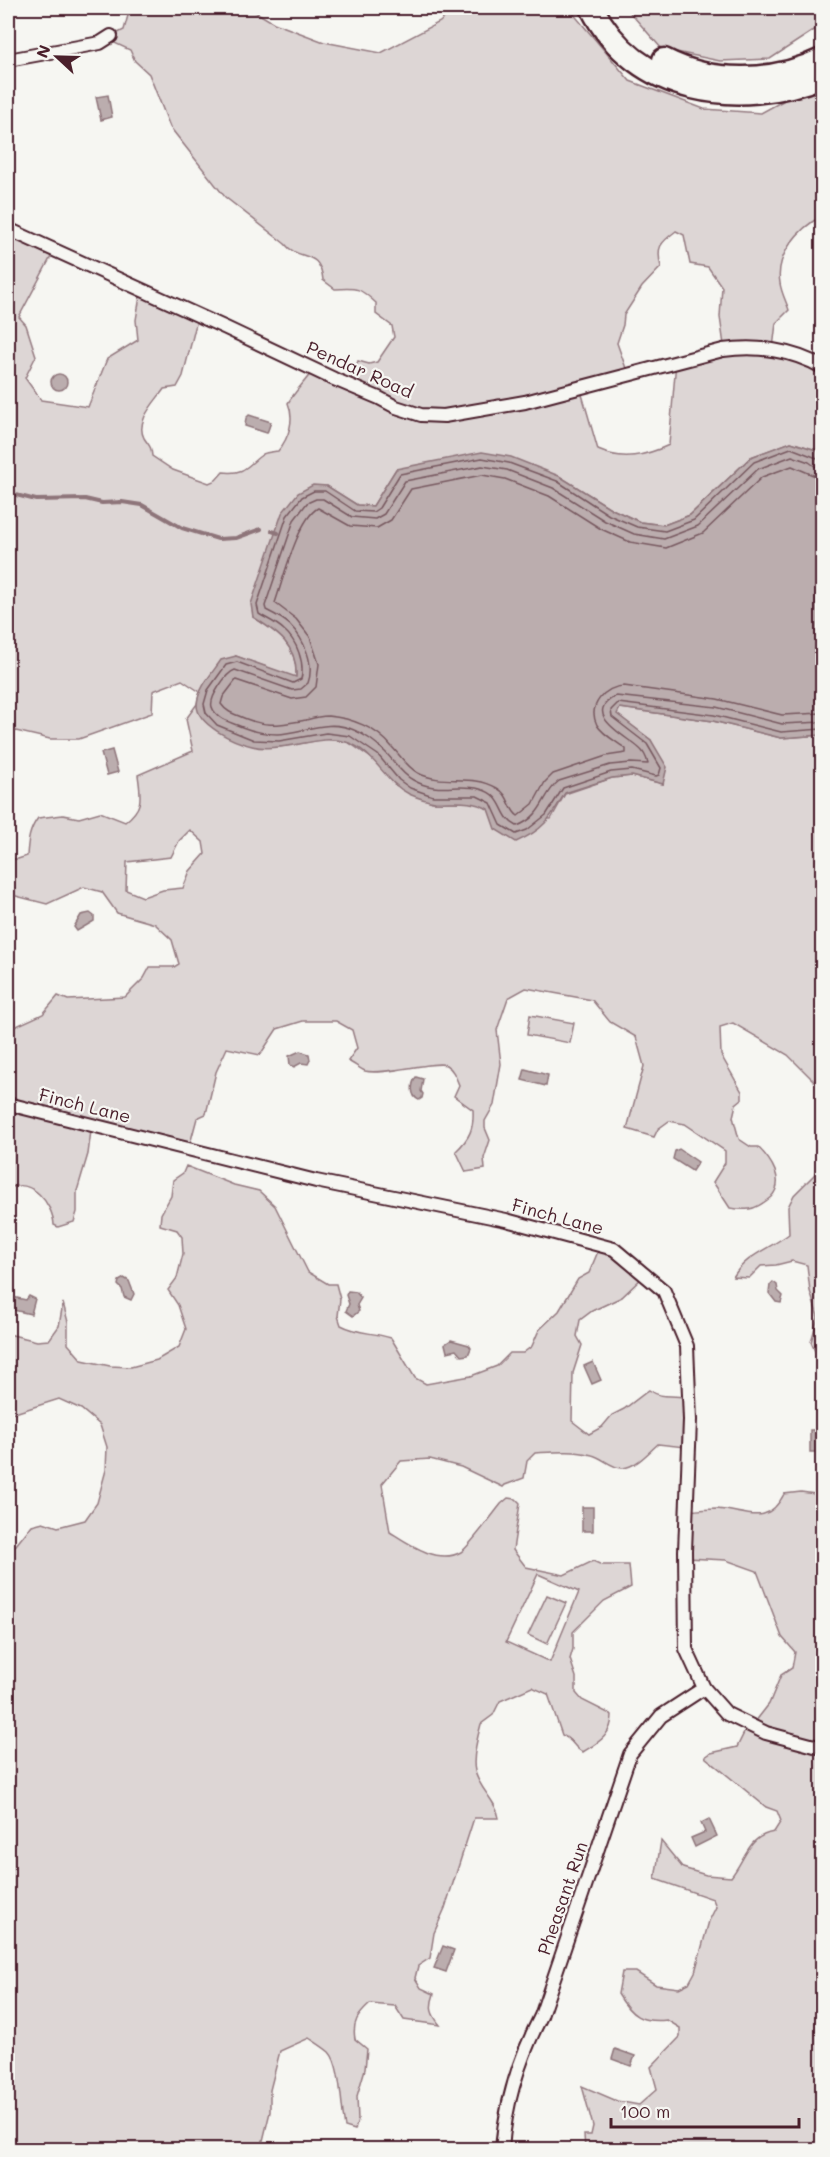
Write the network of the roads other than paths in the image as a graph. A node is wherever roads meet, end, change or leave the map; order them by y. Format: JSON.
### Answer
{"nodes":[{"id":1,"x":592,"y":8,"type":"edge"},
{"id":2,"x":609,"y":8,"type":"edge"},
{"id":3,"x":111,"y":36,"type":"dead end"},
{"id":4,"x":8,"y":60,"type":"edge"},
{"id":5,"x":822,"y":60,"type":"edge"},
{"id":6,"x":822,"y":76,"type":"edge"},
{"id":7,"x":8,"y":229,"type":"edge"},
{"id":8,"x":822,"y":368,"type":"edge"},
{"id":9,"x":8,"y":1104,"type":"edge"},
{"id":10,"x":704,"y":1688,"type":"junction"},
{"id":11,"x":822,"y":1748,"type":"edge"},
{"id":12,"x":502,"y":2150,"type":"edge"}],
"edges":[{"from":1,"to":6,"type":"highway"},
{"from":2,"to":5,"type":"highway"},
{"from":3,"to":4,"type":"street"},
{"from":7,"to":8,"type":"street","name":"Pendar Road"},
{"from":9,"to":10,"type":"street","name":"Finch Lane"},
{"from":10,"to":11,"type":"street","name":"Finch Lane"},
{"from":10,"to":12,"type":"street","name":"Pheasant Run"}]}
